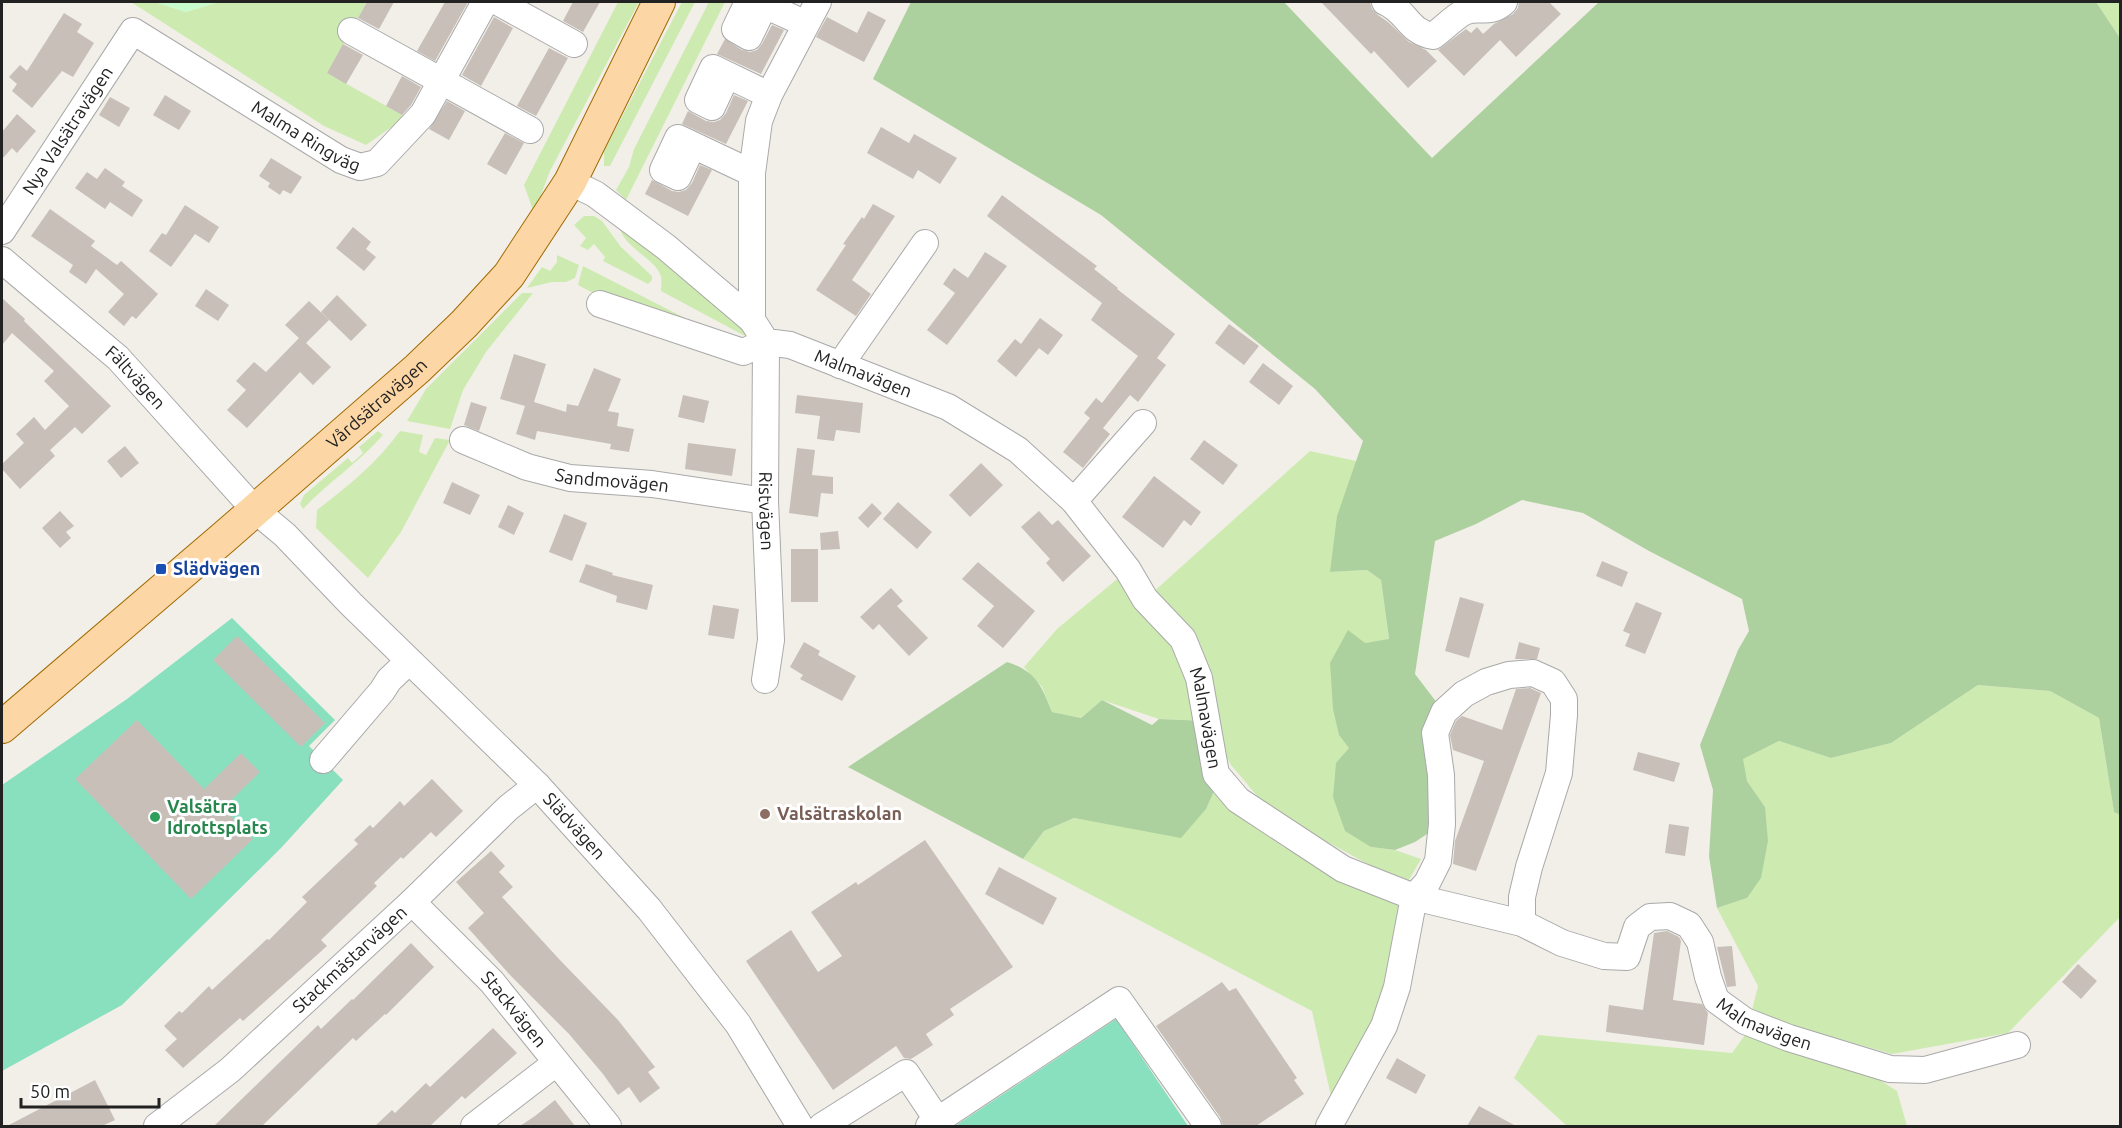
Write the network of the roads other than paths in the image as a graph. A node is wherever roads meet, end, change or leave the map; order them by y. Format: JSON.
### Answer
{"nodes":[{"id":1,"x":485,"y":2,"type":"edge"},
{"id":2,"x":498,"y":2,"type":"edge"},
{"id":3,"x":659,"y":2,"type":"edge"},
{"id":4,"x":757,"y":2,"type":"edge"},
{"id":5,"x":818,"y":2,"type":"edge"},
{"id":6,"x":1504,"y":2,"type":"edge"},
{"id":7,"x":1393,"y":3,"type":"edge"},
{"id":8,"x":806,"y":24,"type":"junction"},
{"id":9,"x":133,"y":31,"type":"joint"},
{"id":10,"x":351,"y":31,"type":"dead end"},
{"id":11,"x":574,"y":44,"type":"dead end"},
{"id":12,"x":728,"y":75,"type":"dead end"},
{"id":13,"x":441,"y":80,"type":"junction"},
{"id":14,"x":769,"y":95,"type":"junction"},
{"id":15,"x":530,"y":130,"type":"dead end"},
{"id":16,"x":693,"y":145,"type":"dead end"},
{"id":17,"x":752,"y":173,"type":"junction"},
{"id":18,"x":570,"y":182,"type":"junction"},
{"id":19,"x":2,"y":231,"type":"edge"},
{"id":20,"x":925,"y":243,"type":"dead end"},
{"id":21,"x":2,"y":260,"type":"edge"},
{"id":22,"x":600,"y":304,"type":"dead end"},
{"id":23,"x":752,"y":320,"type":"junction"},
{"id":24,"x":766,"y":342,"type":"junction"},
{"id":25,"x":840,"y":365,"type":"junction"},
{"id":26,"x":1143,"y":423,"type":"dead end"},
{"id":27,"x":463,"y":440,"type":"dead end"},
{"id":28,"x":765,"y":501,"type":"junction"},
{"id":29,"x":1074,"y":501,"type":"junction"},
{"id":30,"x":255,"y":510,"type":"junction"},
{"id":31,"x":409,"y":661,"type":"junction"},
{"id":32,"x":765,"y":680,"type":"dead end"},
{"id":33,"x":2,"y":727,"type":"edge"},
{"id":34,"x":324,"y":760,"type":"dead end"},
{"id":35,"x":537,"y":785,"type":"junction"},
{"id":36,"x":1414,"y":897,"type":"junction"},
{"id":37,"x":412,"y":902,"type":"junction"},
{"id":38,"x":1522,"y":923,"type":"junction"},
{"id":39,"x":2017,"y":1045,"type":"dead end"},
{"id":40,"x":556,"y":1063,"type":"junction"},
{"id":41,"x":933,"y":1124,"type":"edge"},
{"id":42,"x":157,"y":1126,"type":"edge"},
{"id":43,"x":474,"y":1126,"type":"edge"},
{"id":44,"x":608,"y":1126,"type":"edge"},
{"id":45,"x":800,"y":1126,"type":"edge"},
{"id":46,"x":822,"y":1126,"type":"edge"},
{"id":47,"x":1208,"y":1126,"type":"edge"},
{"id":48,"x":1329,"y":1126,"type":"edge"}],
"edges":[{"from":1,"to":13,"type":"street","name":"Malma Ringväg"},
{"from":2,"to":11,"type":"street"},
{"from":3,"to":18,"type":"main road","name":"Vårdsätravägen"},
{"from":4,"to":8,"type":"street"},
{"from":5,"to":8,"type":"street"},
{"from":6,"to":7,"type":"street"},
{"from":8,"to":14,"type":"street"},
{"from":9,"to":13,"type":"street","name":"Malma Ringväg"},
{"from":9,"to":19,"type":"street","name":"Nya Valsätravägen"},
{"from":10,"to":13,"type":"street"},
{"from":12,"to":14,"type":"street"},
{"from":13,"to":15,"type":"street"},
{"from":14,"to":17,"type":"street"},
{"from":16,"to":17,"type":"street"},
{"from":17,"to":23,"type":"street"},
{"from":18,"to":23,"type":"street"},
{"from":18,"to":30,"type":"main road","name":"Vårdsätravägen"},
{"from":20,"to":25,"type":"street"},
{"from":21,"to":30,"type":"street","name":"Fältvägen"},
{"from":22,"to":24,"type":"street","name":"Malmavägen"},
{"from":23,"to":24,"type":"street"},
{"from":24,"to":25,"type":"street","name":"Malmavägen"},
{"from":24,"to":28,"type":"street","name":"Ristvägen"},
{"from":25,"to":29,"type":"street","name":"Malmavägen"},
{"from":26,"to":29,"type":"street"},
{"from":27,"to":28,"type":"street","name":"Sandmovägen"},
{"from":28,"to":32,"type":"street","name":"Ristvägen"},
{"from":29,"to":36,"type":"street","name":"Malmavägen"},
{"from":30,"to":31,"type":"street","name":"Slädvägen"},
{"from":30,"to":33,"type":"main road","name":"Vårdsätravägen"},
{"from":31,"to":34,"type":"street"},
{"from":31,"to":35,"type":"street","name":"Slädvägen"},
{"from":35,"to":37,"type":"street","name":"Stackmästarvägen"},
{"from":35,"to":45,"type":"street","name":"Slädvägen"},
{"from":36,"to":38,"type":"street","name":"Malmavägen"},
{"from":36,"to":38,"type":"street"},
{"from":36,"to":48,"type":"street"},
{"from":37,"to":40,"type":"street","name":"Stackvägen"},
{"from":37,"to":42,"type":"street","name":"Stackmästarvägen"},
{"from":38,"to":39,"type":"street","name":"Malmavägen"},
{"from":40,"to":43,"type":"street"},
{"from":40,"to":44,"type":"street","name":"Stackvägen"},
{"from":41,"to":46,"type":"street"},
{"from":41,"to":47,"type":"street"}]}
